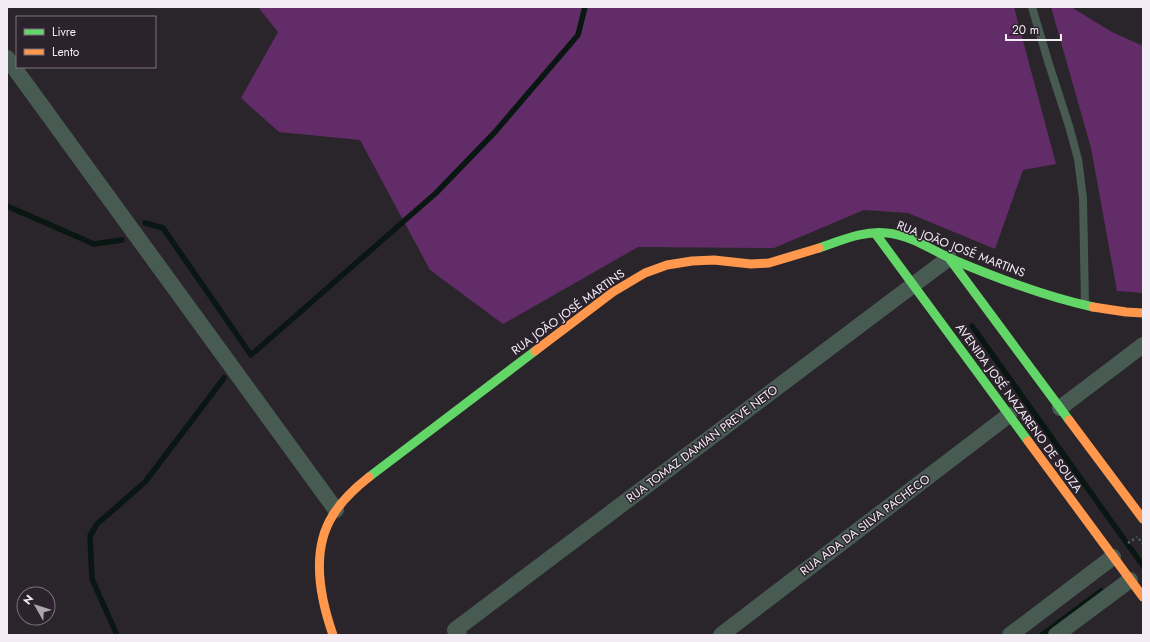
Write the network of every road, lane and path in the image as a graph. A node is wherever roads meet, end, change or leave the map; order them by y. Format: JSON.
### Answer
{"nodes":[{"id":1,"x":1032,"y":7,"type":"edge"},
{"id":2,"x":7,"y":58,"type":"edge"},
{"id":3,"x":875,"y":233,"type":"junction"},
{"id":4,"x":949,"y":258,"type":"junction"},
{"id":5,"x":913,"y":285,"type":"junction"},
{"id":6,"x":1085,"y":306,"type":"junction"},
{"id":7,"x":1143,"y":313,"type":"edge"},
{"id":8,"x":1143,"y":345,"type":"edge"},
{"id":9,"x":1060,"y":408,"type":"junction"},
{"id":10,"x":1010,"y":416,"type":"junction"},
{"id":11,"x":336,"y":510,"type":"junction"},
{"id":12,"x":1143,"y":519,"type":"edge"},
{"id":13,"x":1114,"y":557,"type":"junction"},
{"id":14,"x":1130,"y":580,"type":"junction"},
{"id":15,"x":1143,"y":597,"type":"edge"},
{"id":16,"x":457,"y":633,"type":"edge"},
{"id":17,"x":333,"y":635,"type":"edge"},
{"id":18,"x":720,"y":635,"type":"edge"},
{"id":19,"x":1010,"y":635,"type":"edge"},
{"id":20,"x":1056,"y":635,"type":"edge"}],
"edges":[{"from":1,"to":6,"type":"lane"},
{"from":2,"to":11,"type":"street"},
{"from":3,"to":4,"type":"main road","name":"RUA JOÃO JOSÉ MARTINS"},
{"from":3,"to":5,"type":"main road","name":"AVENIDA JOSÉ NAZARENO DE SOUZA"},
{"from":3,"to":11,"type":"main road","name":"RUA JOÃO JOSÉ MARTINS"},
{"from":4,"to":5,"type":"street","name":"RUA TOMAZ DAMIAN PREVE NETO"},
{"from":4,"to":6,"type":"main road","name":"RUA JOÃO JOSÉ MARTINS"},
{"from":4,"to":9,"type":"main road"},
{"from":5,"to":10,"type":"main road","name":"AVENIDA JOSÉ NAZARENO DE SOUZA"},
{"from":5,"to":16,"type":"street","name":"RUA TOMAZ DAMIAN PREVE NETO"},
{"from":6,"to":7,"type":"main road","name":"RUA JOÃO JOSÉ MARTINS"},
{"from":8,"to":9,"type":"street"},
{"from":9,"to":12,"type":"main road"},
{"from":10,"to":13,"type":"main road","name":"AVENIDA JOSÉ NAZARENO DE SOUZA"},
{"from":10,"to":18,"type":"street","name":"RUA ADA DA SILVA PACHECO"},
{"from":11,"to":17,"type":"main road","name":"RUA JOÃO JOSÉ MARTINS"},
{"from":13,"to":14,"type":"main road","name":"AVENIDA JOSÉ NAZARENO DE SOUZA"},
{"from":13,"to":19,"type":"street"},
{"from":14,"to":15,"type":"main road","name":"AVENIDA JOSÉ NAZARENO DE SOUZA"},
{"from":14,"to":20,"type":"street"}]}
